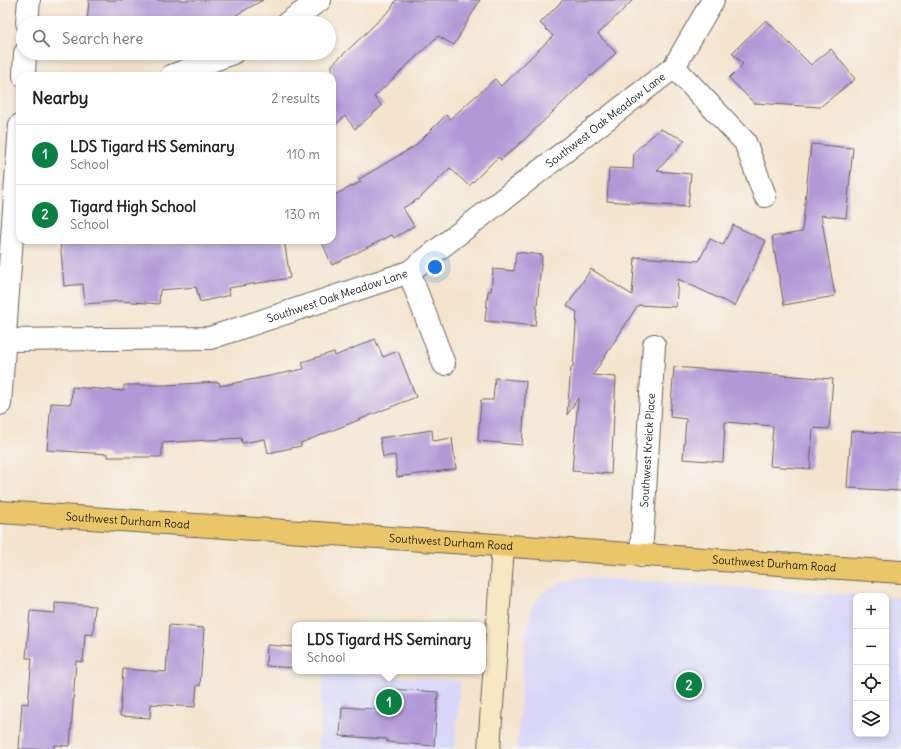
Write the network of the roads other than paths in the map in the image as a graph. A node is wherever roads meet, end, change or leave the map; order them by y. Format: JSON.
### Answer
{"nodes":[{"id":1,"x":29,"y":0,"type":"edge"},
{"id":2,"x":320,"y":0,"type":"edge"},
{"id":3,"x":714,"y":0,"type":"edge"},
{"id":4,"x":28,"y":16,"type":"edge"},
{"id":5,"x":297,"y":16,"type":"edge"},
{"id":6,"x":25,"y":60,"type":"edge"},
{"id":7,"x":214,"y":60,"type":"edge"},
{"id":8,"x":674,"y":67,"type":"junction"},
{"id":9,"x":24,"y":72,"type":"edge"},
{"id":10,"x":182,"y":72,"type":"edge"},
{"id":11,"x":16,"y":164,"type":"edge"},
{"id":12,"x":765,"y":196,"type":"dead end"},
{"id":13,"x":409,"y":272,"type":"junction"},
{"id":14,"x":5,"y":273,"type":"edge"},
{"id":15,"x":5,"y":340,"type":"junction"},
{"id":16,"x":654,"y":345,"type":"dead end"},
{"id":17,"x":444,"y":364,"type":"dead end"},
{"id":18,"x":0,"y":404,"type":"edge"},
{"id":19,"x":0,"y":512,"type":"edge"},
{"id":20,"x":503,"y":546,"type":"junction"},
{"id":21,"x":641,"y":556,"type":"junction"},
{"id":22,"x":901,"y":572,"type":"edge"},
{"id":23,"x":489,"y":749,"type":"edge"}],
"edges":[{"from":1,"to":4,"type":"street"},
{"from":2,"to":5,"type":"street"},
{"from":3,"to":8,"type":"street","name":"Southwest Oak Meadow Lane"},
{"from":6,"to":9,"type":"street"},
{"from":7,"to":10,"type":"street"},
{"from":8,"to":12,"type":"street","name":"Southwest Oak Meadow Lane"},
{"from":8,"to":13,"type":"street","name":"Southwest Oak Meadow Lane"},
{"from":11,"to":14,"type":"street"},
{"from":13,"to":15,"type":"street","name":"Southwest Oak Meadow Lane"},
{"from":13,"to":17,"type":"street"},
{"from":14,"to":15,"type":"street"},
{"from":15,"to":18,"type":"street"},
{"from":16,"to":21,"type":"street","name":"Southwest Kreick Place"},
{"from":19,"to":20,"type":"main road","name":"Southwest Durham Road"},
{"from":20,"to":21,"type":"main road","name":"Southwest Durham Road"},
{"from":20,"to":23,"type":"street"},
{"from":21,"to":22,"type":"main road","name":"Southwest Durham Road"}]}
